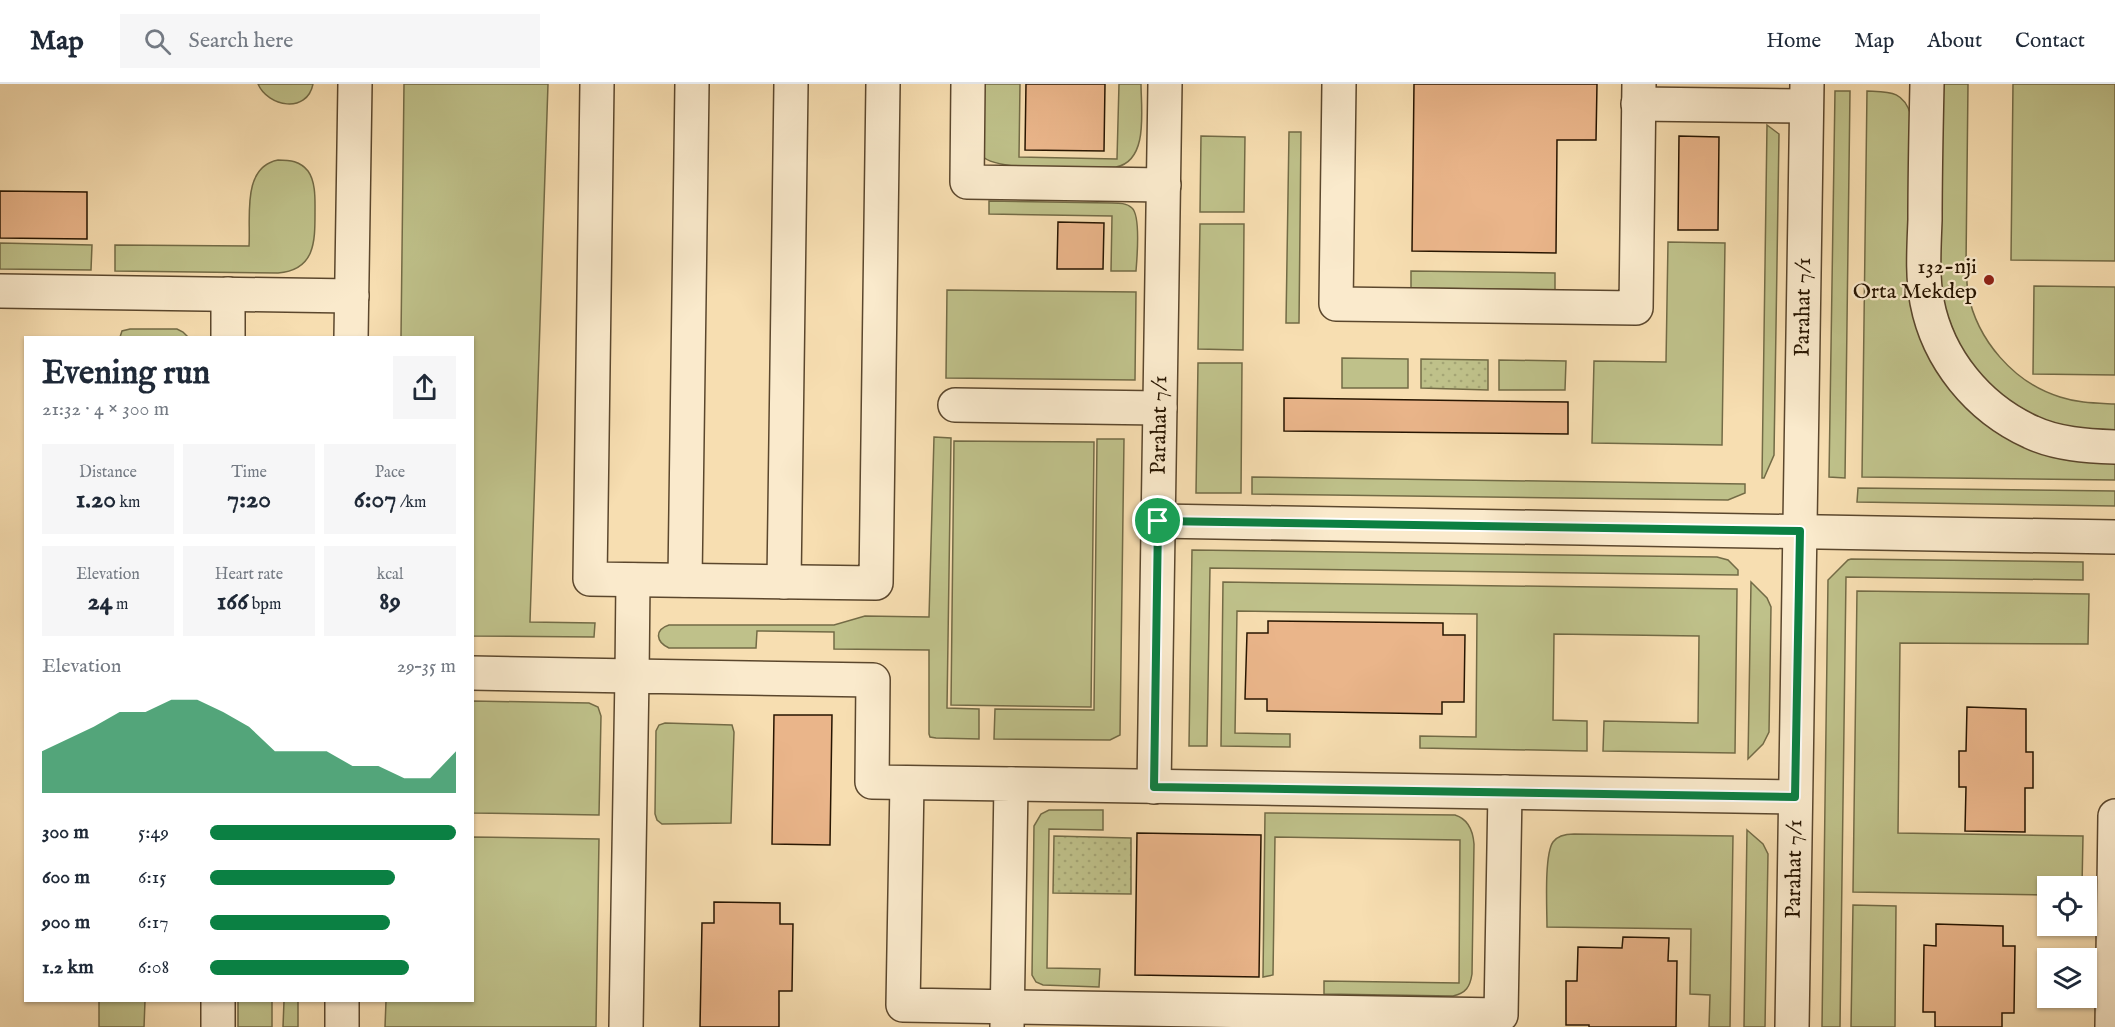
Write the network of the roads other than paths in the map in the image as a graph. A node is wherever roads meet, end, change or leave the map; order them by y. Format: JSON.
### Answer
{"nodes":[{"id":1,"x":355,"y":84,"type":"edge"},
{"id":2,"x":597,"y":84,"type":"edge"},
{"id":3,"x":692,"y":84,"type":"edge"},
{"id":4,"x":791,"y":84,"type":"edge"},
{"id":5,"x":884,"y":84,"type":"edge"},
{"id":6,"x":968,"y":84,"type":"edge"},
{"id":7,"x":1165,"y":84,"type":"edge"},
{"id":8,"x":1339,"y":84,"type":"edge"},
{"id":9,"x":1927,"y":84,"type":"edge"},
{"id":10,"x":1638,"y":94,"type":"edge"},
{"id":11,"x":1807,"y":95,"type":"edge"},
{"id":12,"x":1164,"y":185,"type":"junction"},
{"id":13,"x":0,"y":291,"type":"edge"},
{"id":14,"x":228,"y":294,"type":"junction"},
{"id":15,"x":352,"y":296,"type":"junction"},
{"id":16,"x":228,"y":336,"type":"edge"},
{"id":17,"x":351,"y":336,"type":"edge"},
{"id":18,"x":956,"y":405,"type":"dead end"},
{"id":19,"x":1160,"y":408,"type":"junction"},
{"id":20,"x":2115,"y":447,"type":"edge"},
{"id":21,"x":1158,"y":521,"type":"junction"},
{"id":22,"x":1800,"y":531,"type":"junction"},
{"id":23,"x":2115,"y":537,"type":"edge"},
{"id":24,"x":633,"y":580,"type":"junction"},
{"id":25,"x":685,"y":580,"type":"junction"},
{"id":26,"x":784,"y":582,"type":"junction"},
{"id":27,"x":474,"y":673,"type":"edge"},
{"id":28,"x":632,"y":676,"type":"junction"},
{"id":29,"x":907,"y":783,"type":"junction"},
{"id":30,"x":1011,"y":784,"type":"junction"},
{"id":31,"x":1154,"y":787,"type":"junction"},
{"id":32,"x":1505,"y":792,"type":"junction"},
{"id":33,"x":1795,"y":797,"type":"junction"},
{"id":34,"x":2115,"y":816,"type":"edge"},
{"id":35,"x":218,"y":1002,"type":"edge"},
{"id":36,"x":342,"y":1002,"type":"edge"},
{"id":37,"x":1007,"y":1017,"type":"edge"},
{"id":38,"x":1348,"y":1020,"type":"edge"},
{"id":39,"x":218,"y":1027,"type":"edge"},
{"id":40,"x":342,"y":1027,"type":"edge"},
{"id":41,"x":626,"y":1027,"type":"edge"},
{"id":42,"x":1792,"y":1027,"type":"edge"},
{"id":43,"x":2112,"y":1027,"type":"edge"}],
"edges":[{"from":1,"to":15,"type":"street"},
{"from":2,"to":24,"type":"street"},
{"from":3,"to":25,"type":"street"},
{"from":4,"to":26,"type":"street"},
{"from":5,"to":26,"type":"street"},
{"from":6,"to":12,"type":"street"},
{"from":7,"to":12,"type":"street","name":"Parahat 7/1"},
{"from":8,"to":10,"type":"street"},
{"from":9,"to":20,"type":"street"},
{"from":10,"to":11,"type":"street"},
{"from":11,"to":22,"type":"street","name":"Parahat 7/1"},
{"from":12,"to":19,"type":"street","name":"Parahat 7/1"},
{"from":13,"to":14,"type":"street"},
{"from":14,"to":15,"type":"street"},
{"from":14,"to":16,"type":"street"},
{"from":15,"to":17,"type":"street"},
{"from":18,"to":19,"type":"street"},
{"from":19,"to":21,"type":"street","name":"Parahat 7/1"},
{"from":21,"to":22,"type":"street"},
{"from":21,"to":31,"type":"street","name":"Parahat 7/1"},
{"from":22,"to":23,"type":"street"},
{"from":22,"to":33,"type":"street","name":"Parahat 7/1"},
{"from":24,"to":25,"type":"street"},
{"from":24,"to":28,"type":"street"},
{"from":25,"to":26,"type":"street"},
{"from":27,"to":28,"type":"street"},
{"from":28,"to":29,"type":"street"},
{"from":28,"to":41,"type":"street"},
{"from":29,"to":30,"type":"street"},
{"from":29,"to":37,"type":"street"},
{"from":30,"to":31,"type":"street"},
{"from":30,"to":37,"type":"street"},
{"from":31,"to":32,"type":"street"},
{"from":32,"to":33,"type":"street"},
{"from":32,"to":38,"type":"street"},
{"from":33,"to":42,"type":"street","name":"Parahat 7/1"},
{"from":34,"to":43,"type":"street"},
{"from":35,"to":39,"type":"street"},
{"from":36,"to":40,"type":"street"},
{"from":37,"to":38,"type":"street"}]}
